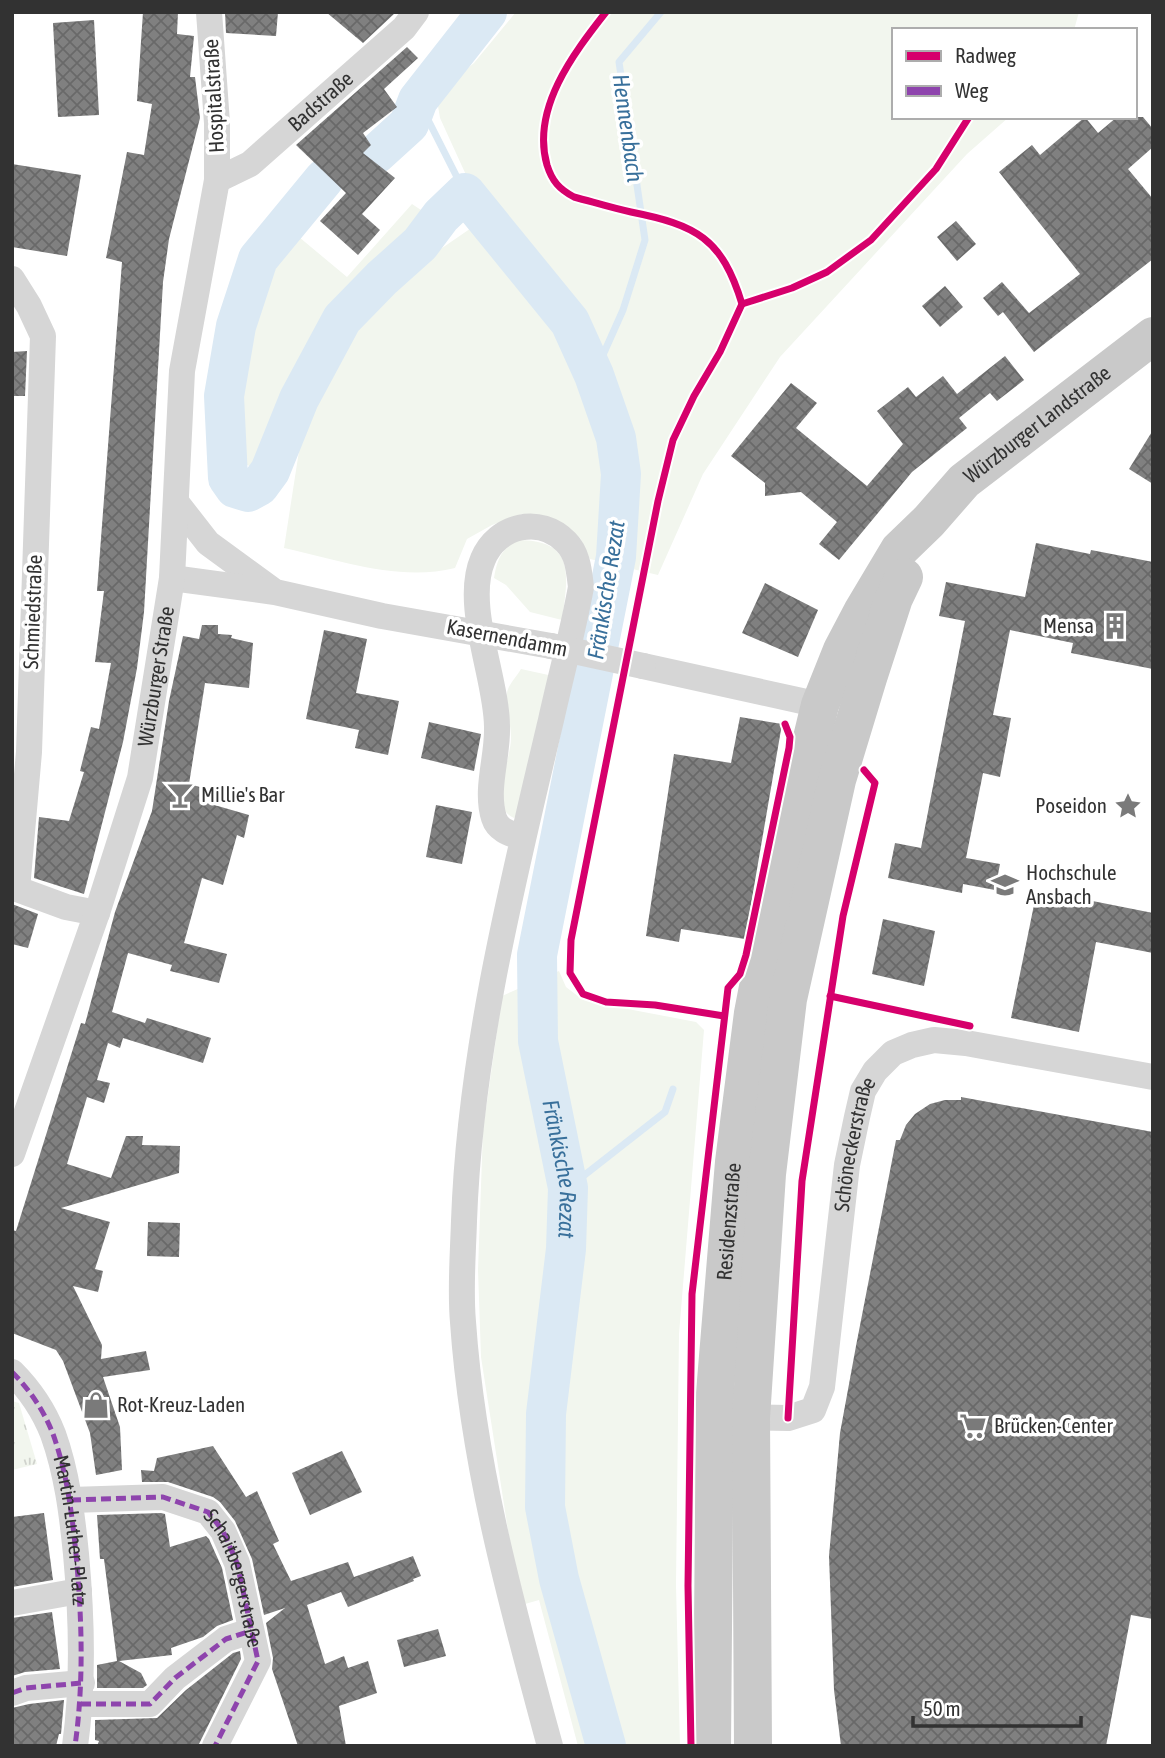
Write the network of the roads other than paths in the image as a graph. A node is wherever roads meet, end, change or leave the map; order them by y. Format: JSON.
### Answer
{"nodes":[{"id":1,"x":209,"y":12,"type":"edge"},
{"id":2,"x":416,"y":12,"type":"edge"},
{"id":3,"x":218,"y":180,"type":"junction"},
{"id":4,"x":12,"y":279,"type":"edge"},
{"id":5,"x":1153,"y":336,"type":"edge"},
{"id":6,"x":176,"y":502,"type":"junction"},
{"id":7,"x":929,"y":521,"type":"junction"},
{"id":8,"x":172,"y":578,"type":"junction"},
{"id":9,"x":275,"y":592,"type":"junction"},
{"id":10,"x":482,"y":633,"type":"junction"},
{"id":11,"x":820,"y":705,"type":"junction"},
{"id":12,"x":856,"y":717,"type":"junction"},
{"id":13,"x":523,"y":838,"type":"junction"},
{"id":14,"x":97,"y":913,"type":"junction"},
{"id":15,"x":1153,"y":1077,"type":"edge"},
{"id":16,"x":12,"y":1154,"type":"edge"},
{"id":17,"x":12,"y":1372,"type":"edge"},
{"id":18,"x":733,"y":1417,"type":"junction"},
{"id":19,"x":71,"y":1500,"type":"junction"},
{"id":20,"x":79,"y":1591,"type":"junction"},
{"id":21,"x":12,"y":1603,"type":"edge"},
{"id":22,"x":251,"y":1631,"type":"junction"},
{"id":23,"x":12,"y":1693,"type":"edge"},
{"id":24,"x":82,"y":1694,"type":"junction"},
{"id":25,"x":75,"y":1746,"type":"edge"},
{"id":26,"x":215,"y":1746,"type":"edge"},
{"id":27,"x":550,"y":1746,"type":"edge"},
{"id":28,"x":712,"y":1746,"type":"edge"},
{"id":29,"x":753,"y":1746,"type":"edge"}],
"edges":[{"from":1,"to":3,"type":"street","name":"Hospitalstraße"},
{"from":2,"to":3,"type":"street","name":"Badstraße"},
{"from":3,"to":6,"type":"street","name":"Würzburger Straße"},
{"from":4,"to":14,"type":"street","name":"Schmiedstraße"},
{"from":5,"to":7,"type":"main road","name":"Würzburger Landstraße"},
{"from":6,"to":8,"type":"street","name":"Würzburger Straße"},
{"from":6,"to":9,"type":"street","name":"Kasernendamm"},
{"from":7,"to":11,"type":"main road","name":"Würzburger Landstraße"},
{"from":7,"to":12,"type":"main road","name":"Würzburger Landstraße"},
{"from":8,"to":9,"type":"street","name":"Kasernendamm"},
{"from":8,"to":14,"type":"street","name":"Würzburger Straße"},
{"from":9,"to":10,"type":"street","name":"Kasernendamm"},
{"from":10,"to":11,"type":"street","name":"Kasernendamm","bridge":true},
{"from":10,"to":13,"type":"street"},
{"from":10,"to":13,"type":"street"},
{"from":11,"to":12,"type":"main road"},
{"from":11,"to":18,"type":"main road","name":"Residenzstraße"},
{"from":12,"to":18,"type":"main road","name":"Residenzstraße"},
{"from":13,"to":27,"type":"street"},
{"from":14,"to":16,"type":"street","name":"Würzburger Straße"},
{"from":15,"to":18,"type":"street","name":"Schöneckerstraße"},
{"from":17,"to":19,"type":"street","name":"Martin-Luther-Platz"},
{"from":18,"to":28,"type":"main road","name":"Residenzstraße"},
{"from":18,"to":29,"type":"main road","name":"Residenzstraße"},
{"from":19,"to":20,"type":"street","name":"Martin-Luther-Platz"},
{"from":19,"to":22,"type":"street","name":"Schaitbergerstraße"},
{"from":20,"to":21,"type":"street"},
{"from":20,"to":24,"type":"street","name":"Martin-Luther-Platz"},
{"from":22,"to":24,"type":"street"},
{"from":22,"to":26,"type":"street","name":"Schaitbergerstraße"},
{"from":23,"to":24,"type":"street"},
{"from":24,"to":25,"type":"street","name":"Martin-Luther-Platz"}]}
